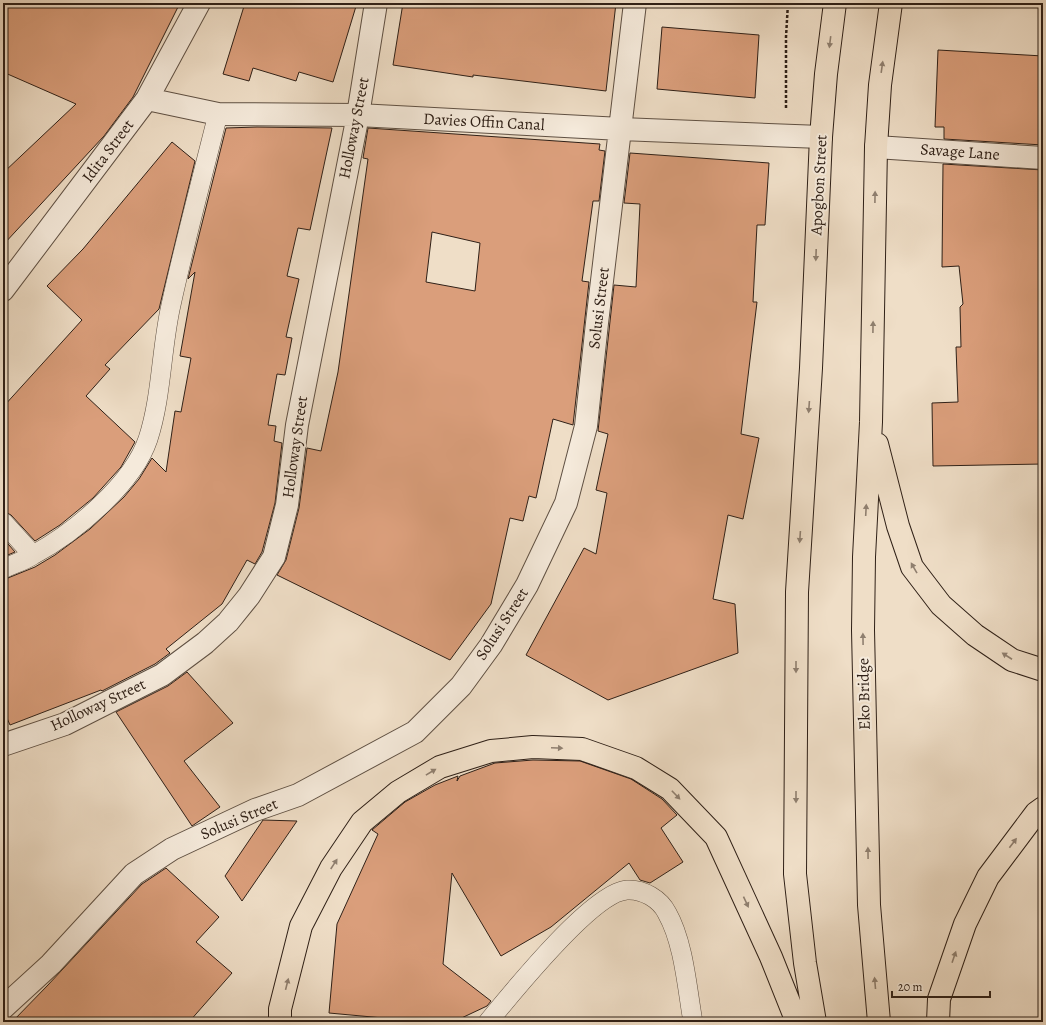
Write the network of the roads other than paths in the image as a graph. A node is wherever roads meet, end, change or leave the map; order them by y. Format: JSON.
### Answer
{"nodes":[{"id":1,"x":199,"y":3,"type":"edge"},
{"id":2,"x":376,"y":3,"type":"edge"},
{"id":3,"x":635,"y":3,"type":"edge"},
{"id":4,"x":835,"y":3,"type":"edge"},
{"id":5,"x":891,"y":3,"type":"edge"},
{"id":6,"x":147,"y":99,"type":"junction"},
{"id":7,"x":218,"y":114,"type":"junction"},
{"id":8,"x":358,"y":116,"type":"junction"},
{"id":9,"x":621,"y":129,"type":"junction"},
{"id":10,"x":821,"y":137,"type":"junction"},
{"id":11,"x":876,"y":147,"type":"junction"},
{"id":12,"x":1043,"y":158,"type":"edge"},
{"id":13,"x":3,"y":290,"type":"edge"},
{"id":14,"x":871,"y":422,"type":"junction"},
{"id":15,"x":3,"y":522,"type":"edge"},
{"id":16,"x":33,"y":555,"type":"junction"},
{"id":17,"x":3,"y":569,"type":"edge"},
{"id":18,"x":1043,"y":670,"type":"edge"},
{"id":19,"x":3,"y":745,"type":"edge"},
{"id":20,"x":1043,"y":808,"type":"edge"},
{"id":21,"x":3,"y":1008,"type":"edge"},
{"id":22,"x":280,"y":1022,"type":"edge"},
{"id":23,"x":488,"y":1022,"type":"edge"},
{"id":24,"x":693,"y":1022,"type":"edge"},
{"id":25,"x":797,"y":1022,"type":"edge"},
{"id":26,"x":815,"y":1022,"type":"edge"},
{"id":27,"x":879,"y":1022,"type":"edge"},
{"id":28,"x":938,"y":1022,"type":"edge"}],
"edges":[{"from":1,"to":6,"type":"street","name":"Idita Street"},
{"from":2,"to":8,"type":"street","name":"Holloway Street"},
{"from":3,"to":9,"type":"street","name":"Solusi Street"},
{"from":4,"to":10,"type":"highway","name":"Apogbon Street","one_way":true},
{"from":11,"to":5,"type":"highway","one_way":true},
{"from":6,"to":7,"type":"street","name":"Davies Offin Canal"},
{"from":6,"to":13,"type":"street","name":"Idita Street"},
{"from":7,"to":8,"type":"street","name":"Davies Offin Canal"},
{"from":7,"to":16,"type":"lane"},
{"from":8,"to":9,"type":"street","name":"Davies Offin Canal"},
{"from":8,"to":19,"type":"street","name":"Holloway Street"},
{"from":9,"to":10,"type":"street","name":"Davies Offin Canal"},
{"from":9,"to":21,"type":"street","name":"Solusi Street"},
{"from":10,"to":26,"type":"highway","name":"Apogbon Street","one_way":true},
{"from":11,"to":12,"type":"street","name":"Savage Lane"},
{"from":14,"to":11,"type":"highway","name":"Eko Bridge","one_way":true},
{"from":18,"to":14,"type":"highway","one_way":true},
{"from":27,"to":14,"type":"highway","name":"Eko Bridge","one_way":true},
{"from":15,"to":16,"type":"lane"},
{"from":16,"to":17,"type":"lane"},
{"from":28,"to":20,"type":"highway","one_way":true},
{"from":22,"to":25,"type":"highway","one_way":true},
{"from":23,"to":24,"type":"lane"}]}
